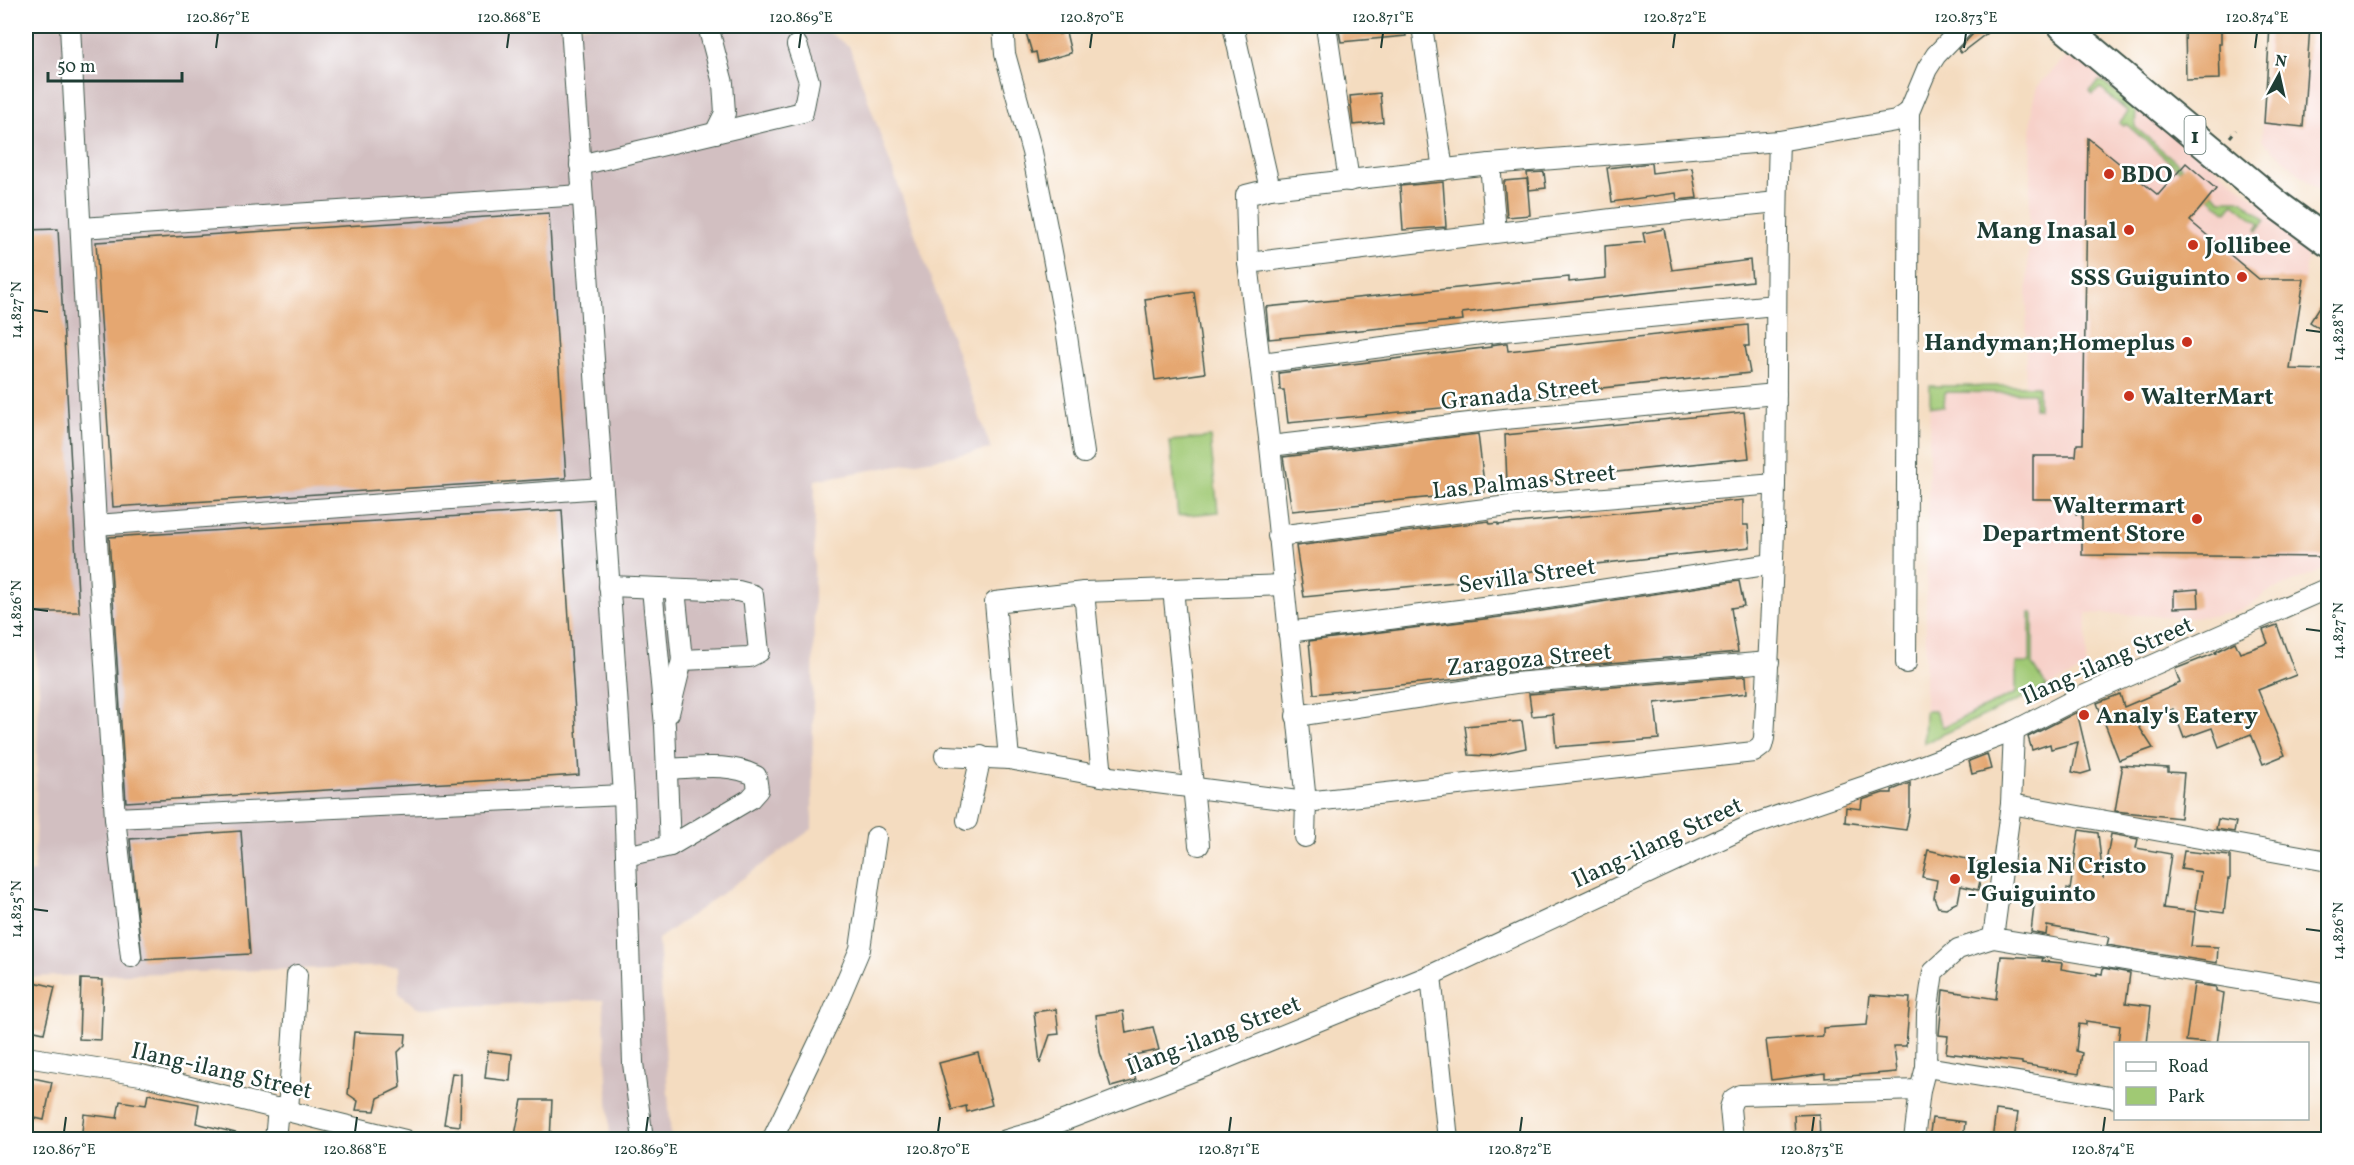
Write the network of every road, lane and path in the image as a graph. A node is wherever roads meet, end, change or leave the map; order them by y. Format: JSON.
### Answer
{"nodes":[{"id":1,"x":69,"y":26,"type":"edge"},
{"id":2,"x":571,"y":26,"type":"edge"},
{"id":3,"x":708,"y":26,"type":"edge"},
{"id":4,"x":1003,"y":26,"type":"edge"},
{"id":5,"x":1233,"y":26,"type":"edge"},
{"id":6,"x":1326,"y":26,"type":"edge"},
{"id":7,"x":1422,"y":26,"type":"edge"},
{"id":8,"x":1964,"y":26,"type":"edge"},
{"id":9,"x":2063,"y":26,"type":"edge"},
{"id":10,"x":2091,"y":26,"type":"edge"},
{"id":11,"x":797,"y":45,"type":"dead end"},
{"id":12,"x":1909,"y":112,"type":"junction"},
{"id":13,"x":715,"y":133,"type":"junction"},
{"id":14,"x":1779,"y":141,"type":"junction"},
{"id":15,"x":1490,"y":164,"type":"junction"},
{"id":16,"x":580,"y":165,"type":"junction"},
{"id":17,"x":1443,"y":170,"type":"junction"},
{"id":18,"x":1349,"y":180,"type":"junction"},
{"id":19,"x":1270,"y":189,"type":"junction"},
{"id":20,"x":582,"y":195,"type":"junction"},
{"id":21,"x":1777,"y":202,"type":"junction"},
{"id":22,"x":2328,"y":221,"type":"edge"},
{"id":23,"x":81,"y":228,"type":"junction"},
{"id":24,"x":1496,"y":232,"type":"junction"},
{"id":25,"x":2328,"y":242,"type":"edge"},
{"id":26,"x":1248,"y":263,"type":"junction"},
{"id":27,"x":1775,"y":305,"type":"junction"},
{"id":28,"x":1261,"y":363,"type":"junction"},
{"id":29,"x":1776,"y":394,"type":"junction"},
{"id":30,"x":1270,"y":446,"type":"junction"},
{"id":31,"x":1084,"y":453,"type":"dead end"},
{"id":32,"x":1775,"y":484,"type":"junction"},
{"id":33,"x":602,"y":488,"type":"junction"},
{"id":34,"x":96,"y":525,"type":"junction"},
{"id":35,"x":1278,"y":536,"type":"junction"},
{"id":36,"x":1772,"y":564,"type":"junction"},
{"id":37,"x":1282,"y":585,"type":"junction"},
{"id":38,"x":609,"y":586,"type":"junction"},
{"id":39,"x":652,"y":588,"type":"junction"},
{"id":40,"x":2328,"y":588,"type":"edge"},
{"id":41,"x":675,"y":589,"type":"junction"},
{"id":42,"x":1173,"y":590,"type":"junction"},
{"id":43,"x":1084,"y":592,"type":"junction"},
{"id":44,"x":1288,"y":632,"type":"junction"},
{"id":45,"x":682,"y":660,"type":"junction"},
{"id":46,"x":1769,"y":662,"type":"junction"},
{"id":47,"x":1906,"y":663,"type":"dead end"},
{"id":48,"x":1296,"y":716,"type":"junction"},
{"id":49,"x":665,"y":726,"type":"junction"},
{"id":50,"x":2014,"y":731,"type":"junction"},
{"id":51,"x":945,"y":756,"type":"dead end"},
{"id":52,"x":981,"y":756,"type":"junction"},
{"id":53,"x":1009,"y":759,"type":"junction"},
{"id":54,"x":667,"y":769,"type":"junction"},
{"id":55,"x":1102,"y":776,"type":"junction"},
{"id":56,"x":1193,"y":788,"type":"junction"},
{"id":57,"x":624,"y":795,"type":"junction"},
{"id":58,"x":1306,"y":802,"type":"junction"},
{"id":59,"x":2011,"y":804,"type":"junction"},
{"id":60,"x":115,"y":818,"type":"junction"},
{"id":61,"x":967,"y":820,"type":"dead end"},
{"id":62,"x":876,"y":837,"type":"dead end"},
{"id":63,"x":1305,"y":837,"type":"dead end"},
{"id":64,"x":1199,"y":845,"type":"dead end"},
{"id":65,"x":670,"y":846,"type":"junction"},
{"id":66,"x":626,"y":856,"type":"junction"},
{"id":67,"x":2328,"y":861,"type":"edge"},
{"id":68,"x":1993,"y":938,"type":"junction"},
{"id":69,"x":131,"y":957,"type":"dead end"},
{"id":70,"x":297,"y":975,"type":"dead end"},
{"id":71,"x":1431,"y":975,"type":"junction"},
{"id":72,"x":2328,"y":992,"type":"edge"},
{"id":73,"x":26,"y":1056,"type":"edge"},
{"id":74,"x":1926,"y":1066,"type":"junction"},
{"id":75,"x":1920,"y":1090,"type":"junction"},
{"id":76,"x":2114,"y":1098,"type":"edge"},
{"id":77,"x":283,"y":1110,"type":"junction"},
{"id":78,"x":1038,"y":1135,"type":"edge"},
{"id":79,"x":275,"y":1140,"type":"edge"},
{"id":80,"x":405,"y":1140,"type":"edge"},
{"id":81,"x":643,"y":1140,"type":"edge"},
{"id":82,"x":772,"y":1140,"type":"edge"},
{"id":83,"x":1006,"y":1140,"type":"edge"},
{"id":84,"x":1448,"y":1140,"type":"edge"},
{"id":85,"x":1733,"y":1140,"type":"edge"},
{"id":86,"x":1914,"y":1140,"type":"edge"}],
"edges":[{"from":1,"to":23,"type":"street"},
{"from":2,"to":16,"type":"street"},
{"from":3,"to":13,"type":"street"},
{"from":4,"to":31,"type":"street"},
{"from":5,"to":19,"type":"street"},
{"from":6,"to":18,"type":"street"},
{"from":7,"to":17,"type":"street"},
{"from":8,"to":12,"type":"street"},
{"from":9,"to":25,"type":"highway","number":"1"},
{"from":10,"to":22,"type":"highway","number":"1"},
{"from":11,"to":13,"type":"street"},
{"from":12,"to":14,"type":"street"},
{"from":12,"to":47,"type":"street"},
{"from":13,"to":16,"type":"street"},
{"from":14,"to":15,"type":"street"},
{"from":14,"to":21,"type":"street"},
{"from":15,"to":17,"type":"street"},
{"from":15,"to":24,"type":"street"},
{"from":16,"to":20,"type":"street"},
{"from":17,"to":18,"type":"street"},
{"from":18,"to":19,"type":"street"},
{"from":19,"to":26,"type":"street"},
{"from":20,"to":23,"type":"street"},
{"from":20,"to":33,"type":"street"},
{"from":21,"to":24,"type":"street"},
{"from":21,"to":27,"type":"street"},
{"from":23,"to":34,"type":"street"},
{"from":24,"to":26,"type":"street"},
{"from":26,"to":28,"type":"street"},
{"from":27,"to":28,"type":"street"},
{"from":27,"to":29,"type":"street"},
{"from":28,"to":30,"type":"street"},
{"from":29,"to":30,"type":"street","name":"Granada Street"},
{"from":29,"to":32,"type":"street"},
{"from":30,"to":35,"type":"street"},
{"from":32,"to":35,"type":"street","name":"Las Palmas Street"},
{"from":32,"to":36,"type":"street"},
{"from":33,"to":34,"type":"street"},
{"from":33,"to":38,"type":"street"},
{"from":34,"to":60,"type":"street"},
{"from":35,"to":37,"type":"street"},
{"from":36,"to":44,"type":"street","name":"Sevilla Street"},
{"from":36,"to":46,"type":"street"},
{"from":37,"to":42,"type":"street"},
{"from":37,"to":44,"type":"street"},
{"from":38,"to":39,"type":"street"},
{"from":38,"to":57,"type":"street"},
{"from":39,"to":41,"type":"street"},
{"from":39,"to":49,"type":"street"},
{"from":40,"to":50,"type":"street","name":"Ilang-ilang Street"},
{"from":41,"to":45,"type":"street"},
{"from":41,"to":45,"type":"street"},
{"from":42,"to":43,"type":"street"},
{"from":42,"to":56,"type":"street"},
{"from":43,"to":53,"type":"street"},
{"from":43,"to":55,"type":"street"},
{"from":44,"to":48,"type":"street"},
{"from":45,"to":49,"type":"street"},
{"from":46,"to":48,"type":"street","name":"Zaragoza Street"},
{"from":46,"to":58,"type":"street"},
{"from":48,"to":58,"type":"street"},
{"from":49,"to":54,"type":"street"},
{"from":50,"to":59,"type":"street"},
{"from":50,"to":71,"type":"street","name":"Ilang-ilang Street"},
{"from":51,"to":52,"type":"street"},
{"from":52,"to":53,"type":"street"},
{"from":52,"to":61,"type":"street"},
{"from":53,"to":55,"type":"street"},
{"from":54,"to":65,"type":"street"},
{"from":54,"to":65,"type":"street"},
{"from":55,"to":56,"type":"street"},
{"from":56,"to":58,"type":"street"},
{"from":56,"to":64,"type":"street"},
{"from":57,"to":60,"type":"street"},
{"from":57,"to":66,"type":"street"},
{"from":58,"to":63,"type":"street"},
{"from":59,"to":67,"type":"street"},
{"from":59,"to":68,"type":"street"},
{"from":60,"to":69,"type":"street"},
{"from":62,"to":82,"type":"street"},
{"from":65,"to":66,"type":"street"},
{"from":66,"to":81,"type":"street"},
{"from":68,"to":72,"type":"street"},
{"from":68,"to":74,"type":"street"},
{"from":70,"to":77,"type":"street"},
{"from":71,"to":78,"type":"street","name":"Ilang-ilang Street"},
{"from":71,"to":84,"type":"street"},
{"from":73,"to":77,"type":"street","name":"Ilang-ilang Street"},
{"from":74,"to":75,"type":"street"},
{"from":74,"to":76,"type":"street"},
{"from":75,"to":85,"type":"street"},
{"from":75,"to":86,"type":"street"},
{"from":77,"to":79,"type":"street"},
{"from":77,"to":80,"type":"street","name":"Ilang-ilang Street"},
{"from":78,"to":83,"type":"street","name":"Ilang-ilang Street"}]}
